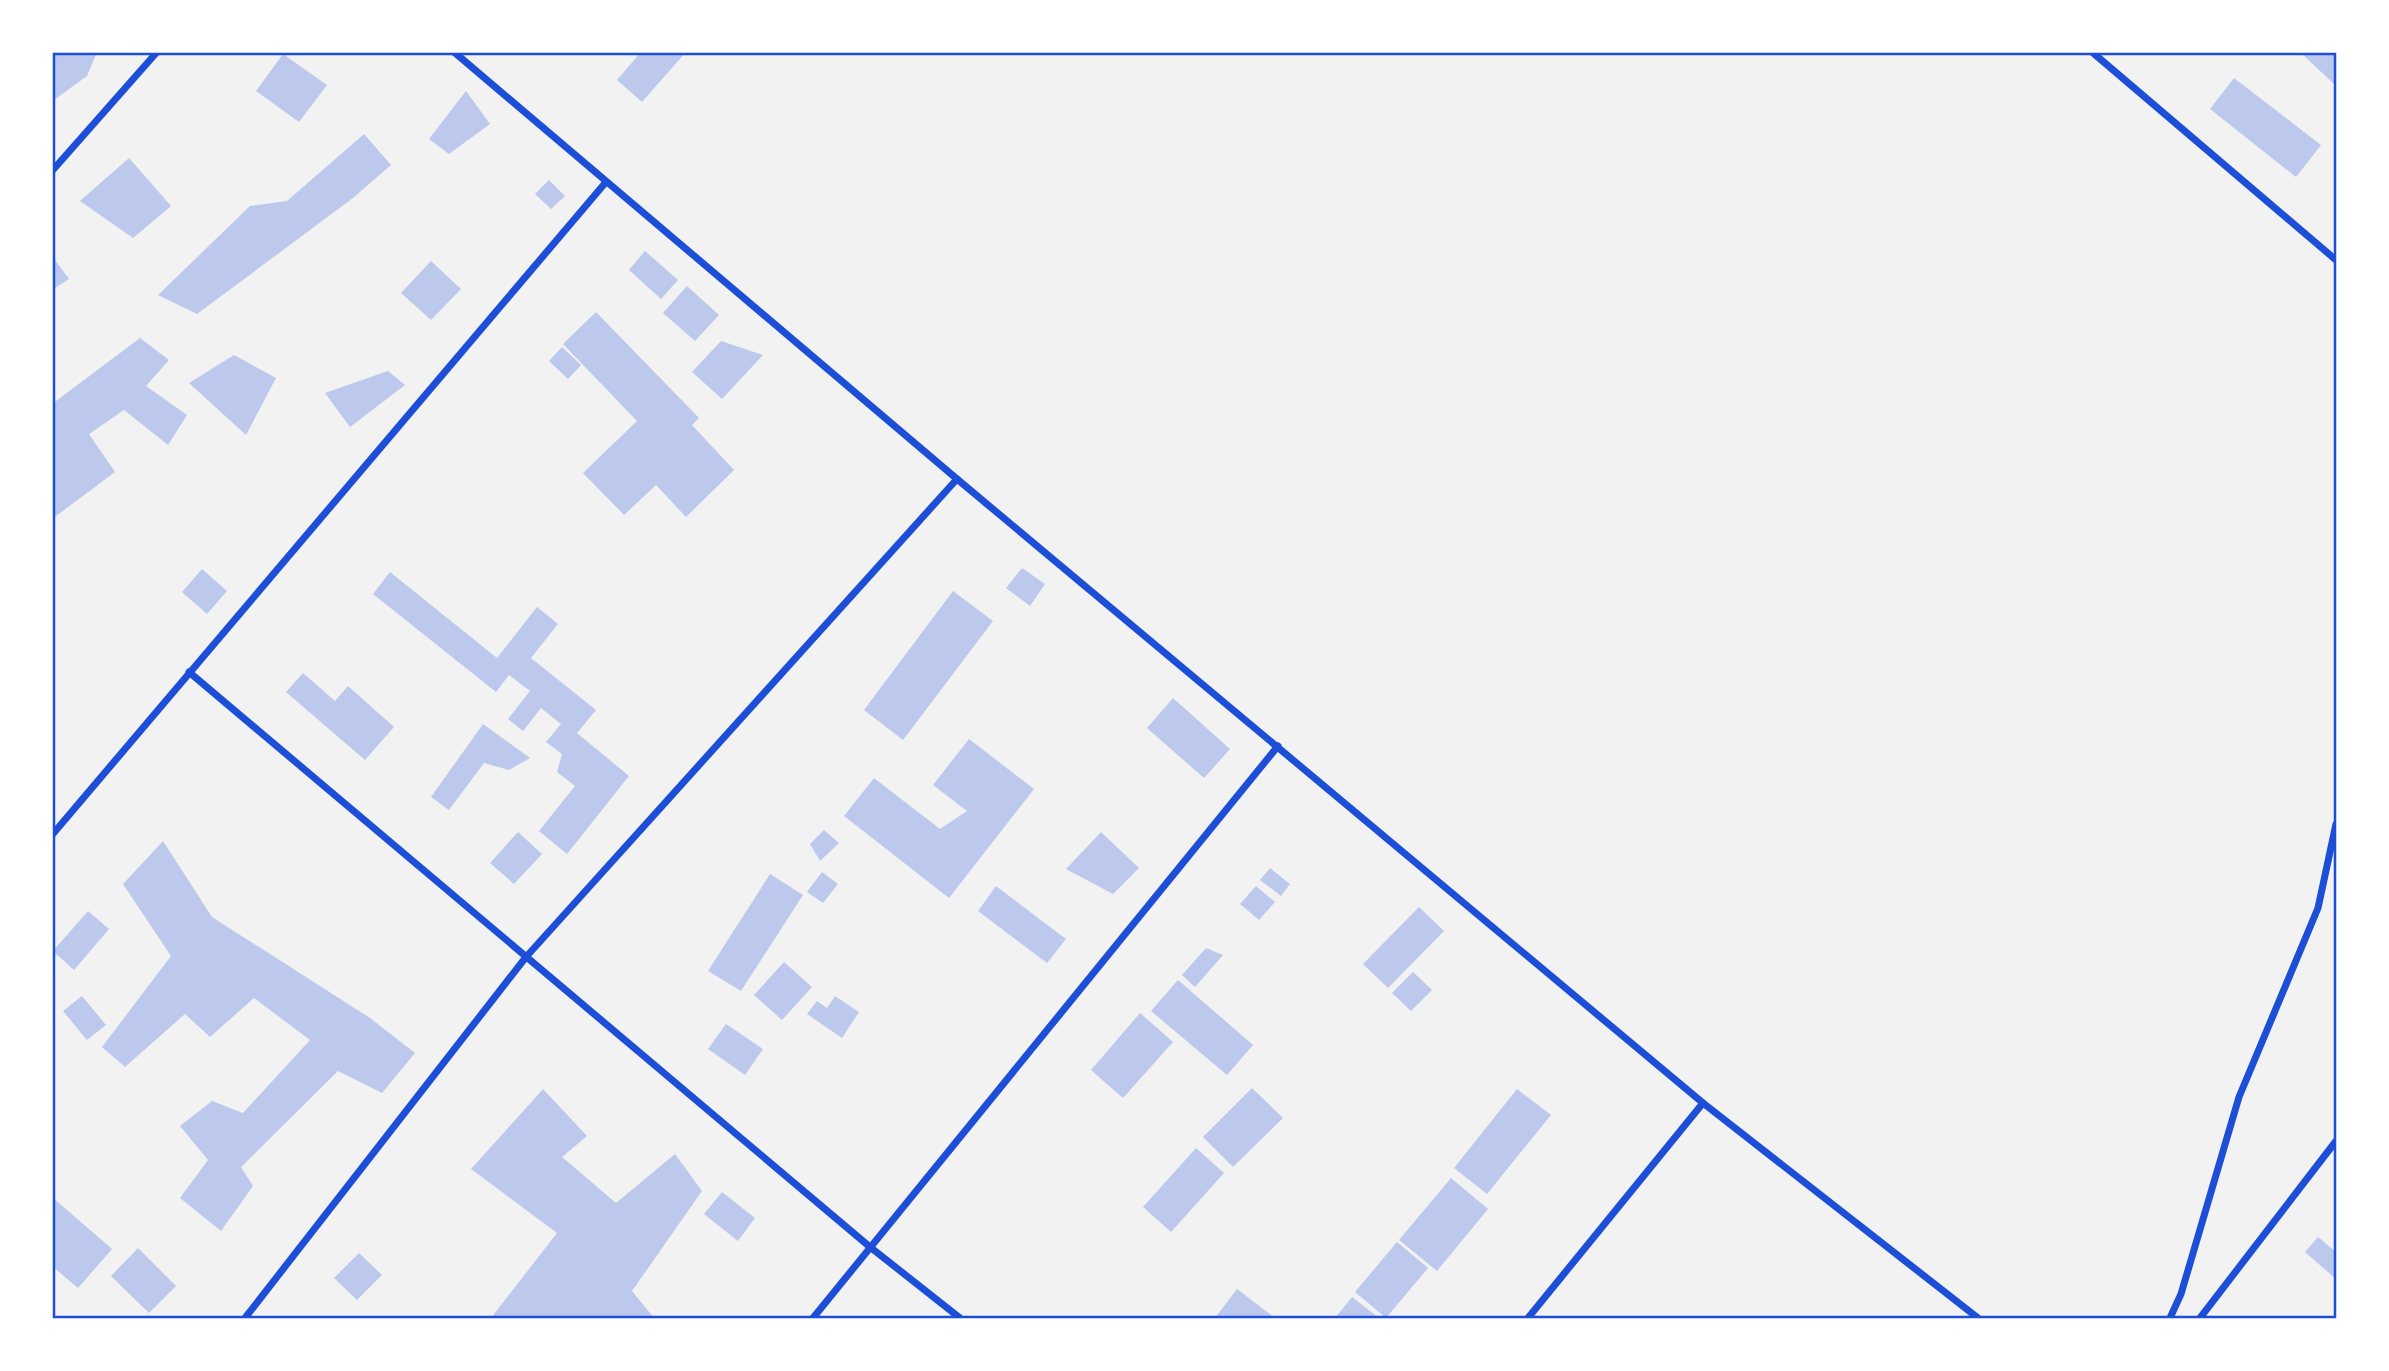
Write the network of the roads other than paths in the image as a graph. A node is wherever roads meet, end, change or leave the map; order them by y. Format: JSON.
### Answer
{"nodes":[{"id":1,"x":157,"y":52,"type":"edge"},
{"id":2,"x":454,"y":52,"type":"edge"},
{"id":3,"x":2092,"y":52,"type":"edge"},
{"id":4,"x":52,"y":170,"type":"edge"},
{"id":5,"x":606,"y":182,"type":"junction"},
{"id":6,"x":2336,"y":260,"type":"edge"},
{"id":7,"x":957,"y":479,"type":"junction"},
{"id":8,"x":190,"y":672,"type":"junction"},
{"id":9,"x":1278,"y":746,"type":"junction"},
{"id":10,"x":2336,"y":824,"type":"edge"},
{"id":11,"x":52,"y":835,"type":"edge"},
{"id":12,"x":526,"y":957,"type":"junction"},
{"id":13,"x":1703,"y":1103,"type":"junction"},
{"id":14,"x":2336,"y":1141,"type":"edge"},
{"id":15,"x":870,"y":1247,"type":"junction"},
{"id":16,"x":245,"y":1318,"type":"edge"},
{"id":17,"x":813,"y":1318,"type":"edge"},
{"id":18,"x":960,"y":1318,"type":"edge"},
{"id":19,"x":1528,"y":1318,"type":"edge"},
{"id":20,"x":1978,"y":1318,"type":"edge"},
{"id":21,"x":2169,"y":1318,"type":"edge"},
{"id":22,"x":2200,"y":1318,"type":"edge"}],
"edges":[{"from":1,"to":4,"type":"street"},
{"from":2,"to":5,"type":"street"},
{"from":3,"to":6,"type":"street"},
{"from":5,"to":7,"type":"street"},
{"from":5,"to":8,"type":"street"},
{"from":7,"to":9,"type":"street"},
{"from":7,"to":12,"type":"street"},
{"from":8,"to":11,"type":"street"},
{"from":8,"to":12,"type":"street"},
{"from":9,"to":13,"type":"street"},
{"from":9,"to":15,"type":"street"},
{"from":10,"to":21,"type":"street"},
{"from":12,"to":15,"type":"street"},
{"from":12,"to":16,"type":"street"},
{"from":13,"to":19,"type":"street"},
{"from":13,"to":20,"type":"street"},
{"from":14,"to":22,"type":"street"},
{"from":15,"to":17,"type":"street"},
{"from":15,"to":18,"type":"street"}]}
